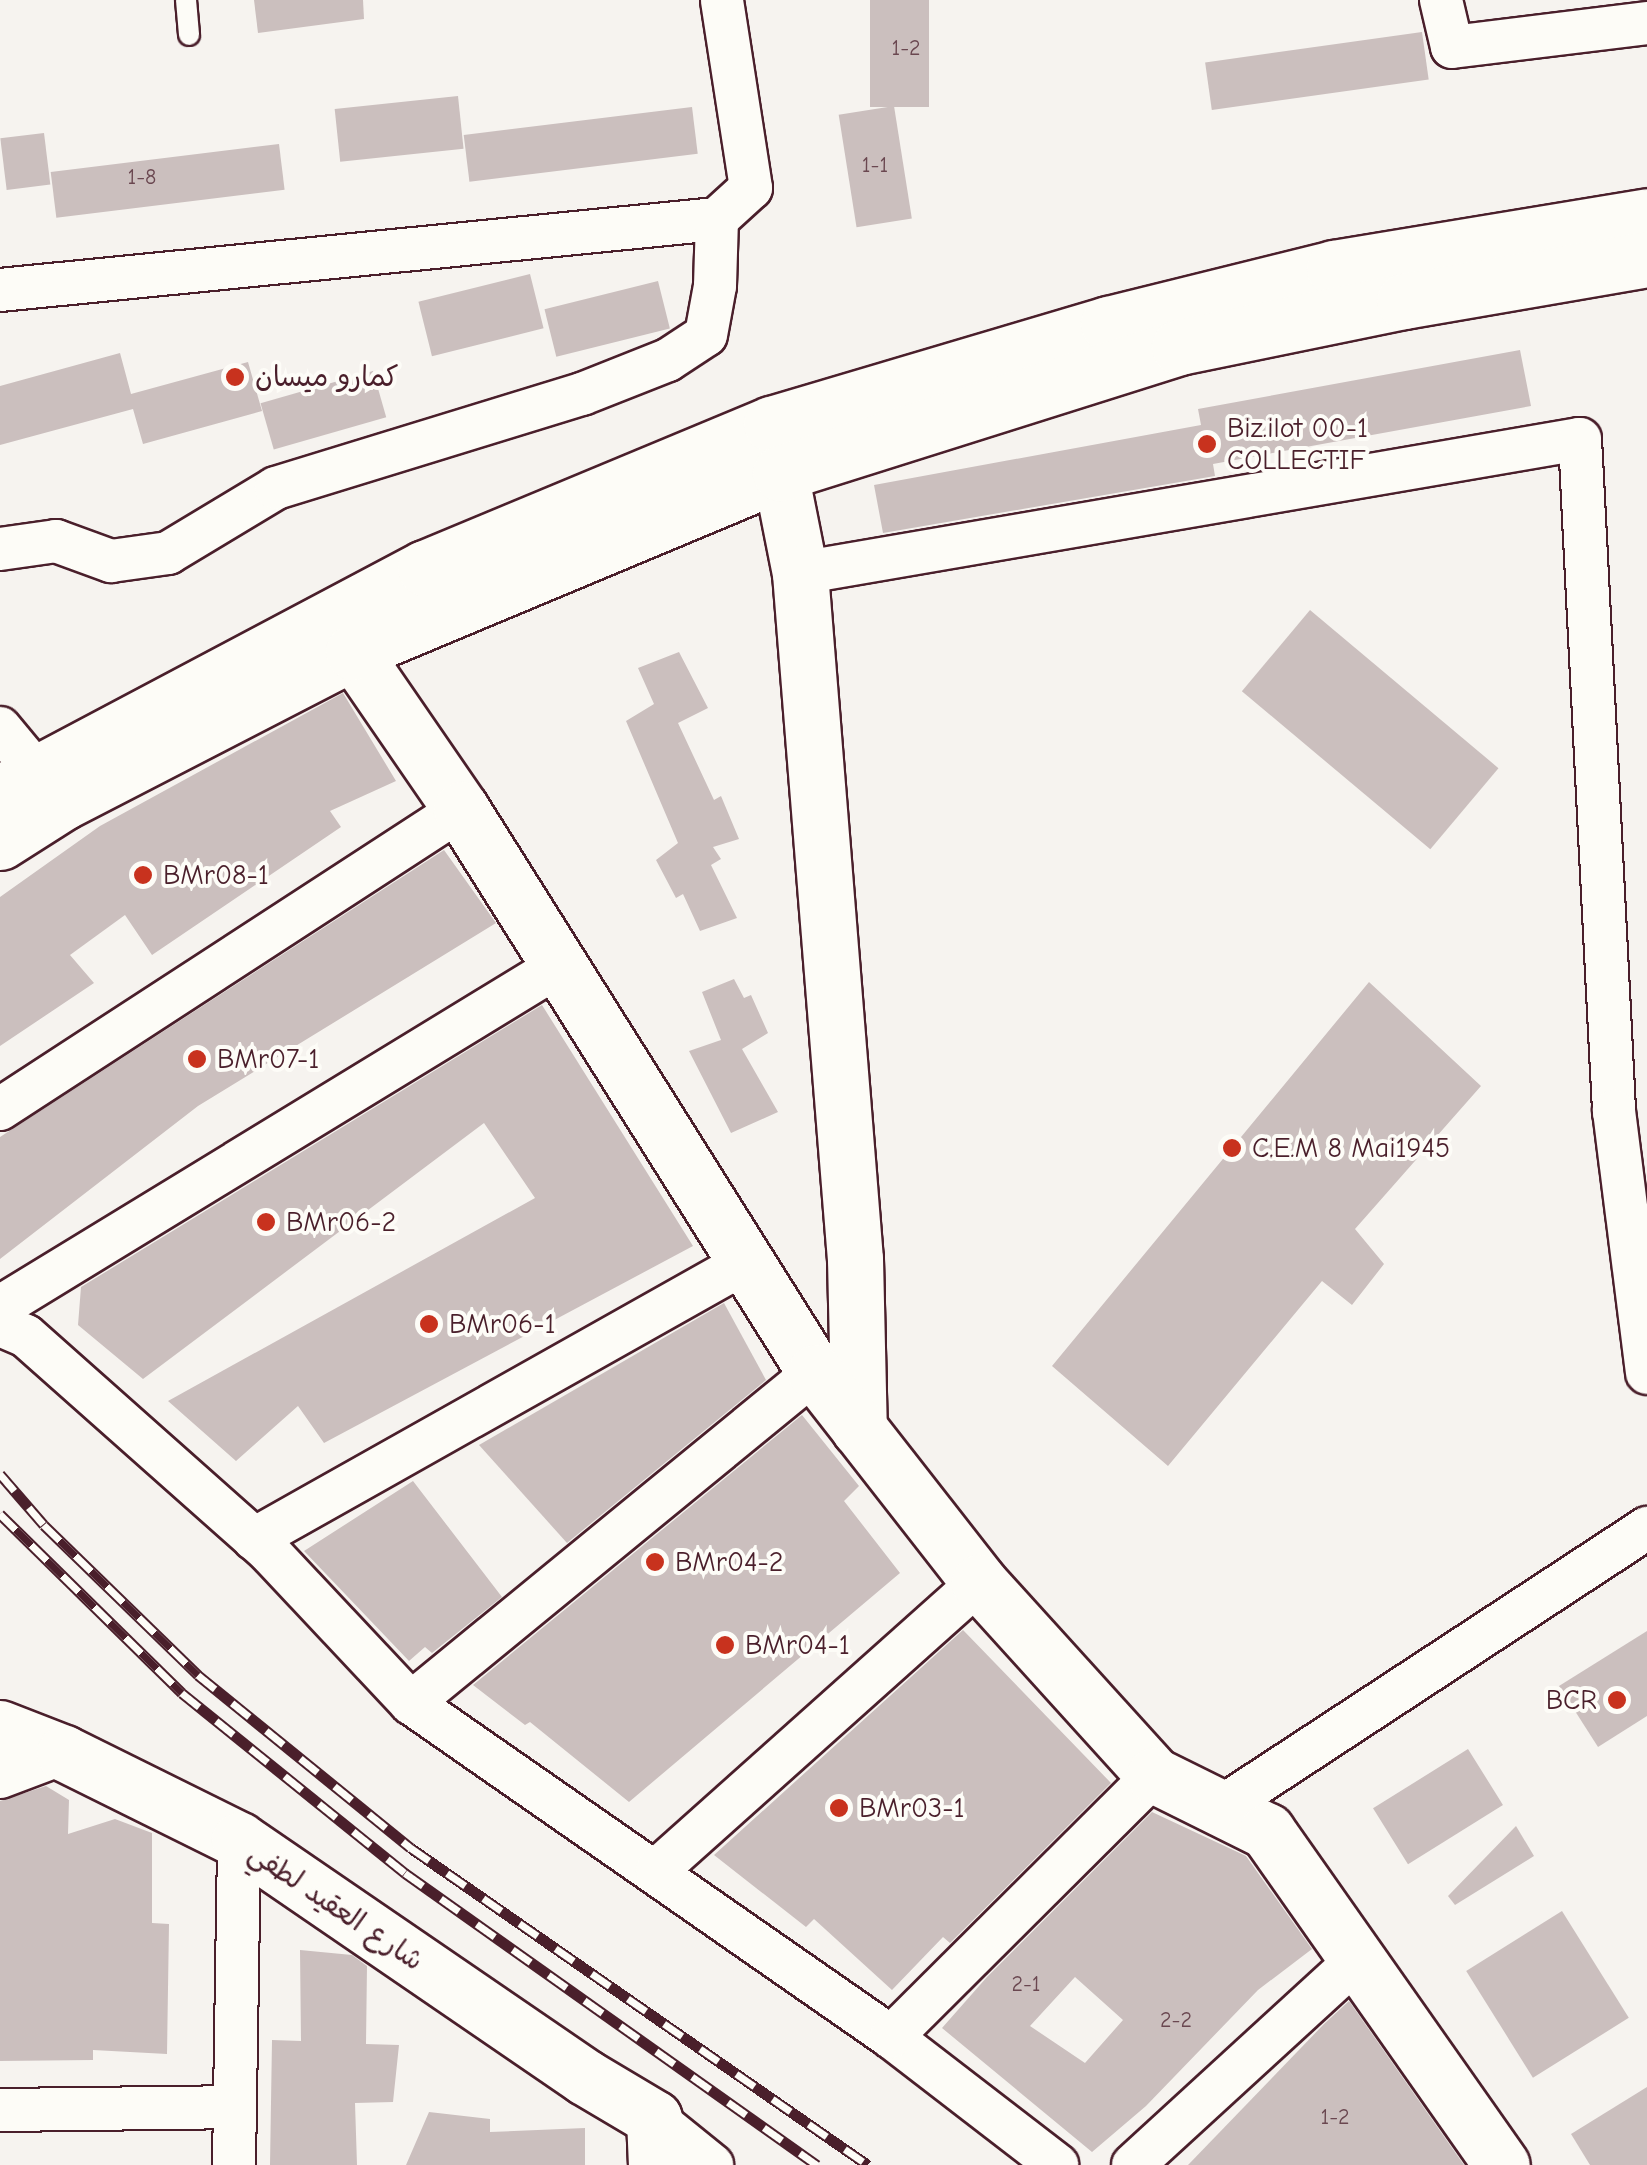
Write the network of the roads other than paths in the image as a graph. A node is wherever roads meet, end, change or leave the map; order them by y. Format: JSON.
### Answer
{"nodes":[{"id":1,"x":186,"y":0,"type":"edge"},
{"id":2,"x":722,"y":0,"type":"edge"},
{"id":3,"x":1440,"y":0,"type":"edge"},
{"id":4,"x":1647,"y":23,"type":"edge"},
{"id":5,"x":189,"y":35,"type":"dead end"},
{"id":6,"x":1647,"y":216,"type":"edge"},
{"id":7,"x":717,"y":219,"type":"junction"},
{"id":8,"x":1647,"y":259,"type":"edge"},
{"id":9,"x":0,"y":290,"type":"edge"},
{"id":10,"x":775,"y":448,"type":"junction"},
{"id":11,"x":0,"y":549,"type":"edge"},
{"id":12,"x":800,"y":573,"type":"junction"},
{"id":13,"x":353,"y":652,"type":"junction"},
{"id":14,"x":0,"y":728,"type":"edge"},
{"id":15,"x":32,"y":789,"type":"edge"},
{"id":16,"x":460,"y":809,"type":"junction"},
{"id":17,"x":0,"y":842,"type":"edge"},
{"id":18,"x":560,"y":964,"type":"junction"},
{"id":19,"x":0,"y":1109,"type":"edge"},
{"id":20,"x":1631,"y":1109,"type":"edge"},
{"id":21,"x":748,"y":1261,"type":"junction"},
{"id":22,"x":0,"y":1307,"type":"edge"},
{"id":23,"x":0,"y":1324,"type":"edge"},
{"id":24,"x":815,"y":1372,"type":"junction"},
{"id":25,"x":1647,"y":1373,"type":"edge"},
{"id":26,"x":859,"y":1429,"type":"junction"},
{"id":27,"x":1647,"y":1528,"type":"edge"},
{"id":28,"x":254,"y":1538,"type":"junction"},
{"id":29,"x":979,"y":1582,"type":"junction"},
{"id":30,"x":410,"y":1703,"type":"junction"},
{"id":31,"x":0,"y":1728,"type":"edge"},
{"id":32,"x":64,"y":1753,"type":"junction"},
{"id":33,"x":1154,"y":1775,"type":"junction"},
{"id":34,"x":0,"y":1778,"type":"edge"},
{"id":35,"x":1220,"y":1808,"type":"junction"},
{"id":36,"x":239,"y":1840,"type":"junction"},
{"id":37,"x":656,"y":1870,"type":"junction"},
{"id":38,"x":1358,"y":1959,"type":"junction"},
{"id":39,"x":891,"y":2037,"type":"junction"},
{"id":40,"x":235,"y":2107,"type":"junction"},
{"id":41,"x":0,"y":2110,"type":"edge"},
{"id":42,"x":655,"y":2141,"type":"edge"},
{"id":43,"x":234,"y":2165,"type":"edge"},
{"id":44,"x":712,"y":2165,"type":"edge"},
{"id":45,"x":1058,"y":2165,"type":"edge"},
{"id":46,"x":1132,"y":2165,"type":"edge"},
{"id":47,"x":1502,"y":2165,"type":"edge"}],
"edges":[{"from":1,"to":5,"type":"lane"},
{"from":2,"to":7,"type":"street"},
{"from":3,"to":4,"type":"street"},
{"from":6,"to":10,"type":"main road"},
{"from":7,"to":9,"type":"street"},
{"from":7,"to":11,"type":"street"},
{"from":8,"to":10,"type":"main road"},
{"from":10,"to":12,"type":"main road"},
{"from":10,"to":13,"type":"main road"},
{"from":10,"to":15,"type":"main road"},
{"from":12,"to":20,"type":"street"},
{"from":12,"to":26,"type":"main road"},
{"from":13,"to":15,"type":"main road"},
{"from":13,"to":16,"type":"main road"},
{"from":14,"to":15,"type":"street"},
{"from":15,"to":17,"type":"main road"},
{"from":16,"to":18,"type":"main road"},
{"from":16,"to":19,"type":"street"},
{"from":18,"to":21,"type":"main road"},
{"from":18,"to":22,"type":"street"},
{"from":20,"to":25,"type":"street"},
{"from":21,"to":24,"type":"main road"},
{"from":21,"to":28,"type":"street"},
{"from":23,"to":28,"type":"street"},
{"from":24,"to":26,"type":"main road"},
{"from":24,"to":30,"type":"street"},
{"from":26,"to":29,"type":"main road"},
{"from":27,"to":35,"type":"street"},
{"from":28,"to":30,"type":"street"},
{"from":29,"to":33,"type":"main road"},
{"from":29,"to":37,"type":"street"},
{"from":30,"to":37,"type":"street"},
{"from":31,"to":32,"type":"main road","name":"شارع العقيد لطفي"},
{"from":32,"to":34,"type":"street"},
{"from":32,"to":36,"type":"main road","name":"شارع العقيد لطفي"},
{"from":33,"to":35,"type":"main road"},
{"from":33,"to":39,"type":"street"},
{"from":35,"to":38,"type":"main road"},
{"from":36,"to":40,"type":"street"},
{"from":36,"to":42,"type":"main road","name":"شارع العقيد لطفي"},
{"from":37,"to":39,"type":"street"},
{"from":38,"to":46,"type":"street"},
{"from":38,"to":47,"type":"main road"},
{"from":39,"to":45,"type":"street"},
{"from":40,"to":41,"type":"street"},
{"from":40,"to":43,"type":"street"},
{"from":42,"to":44,"type":"street"}]}
